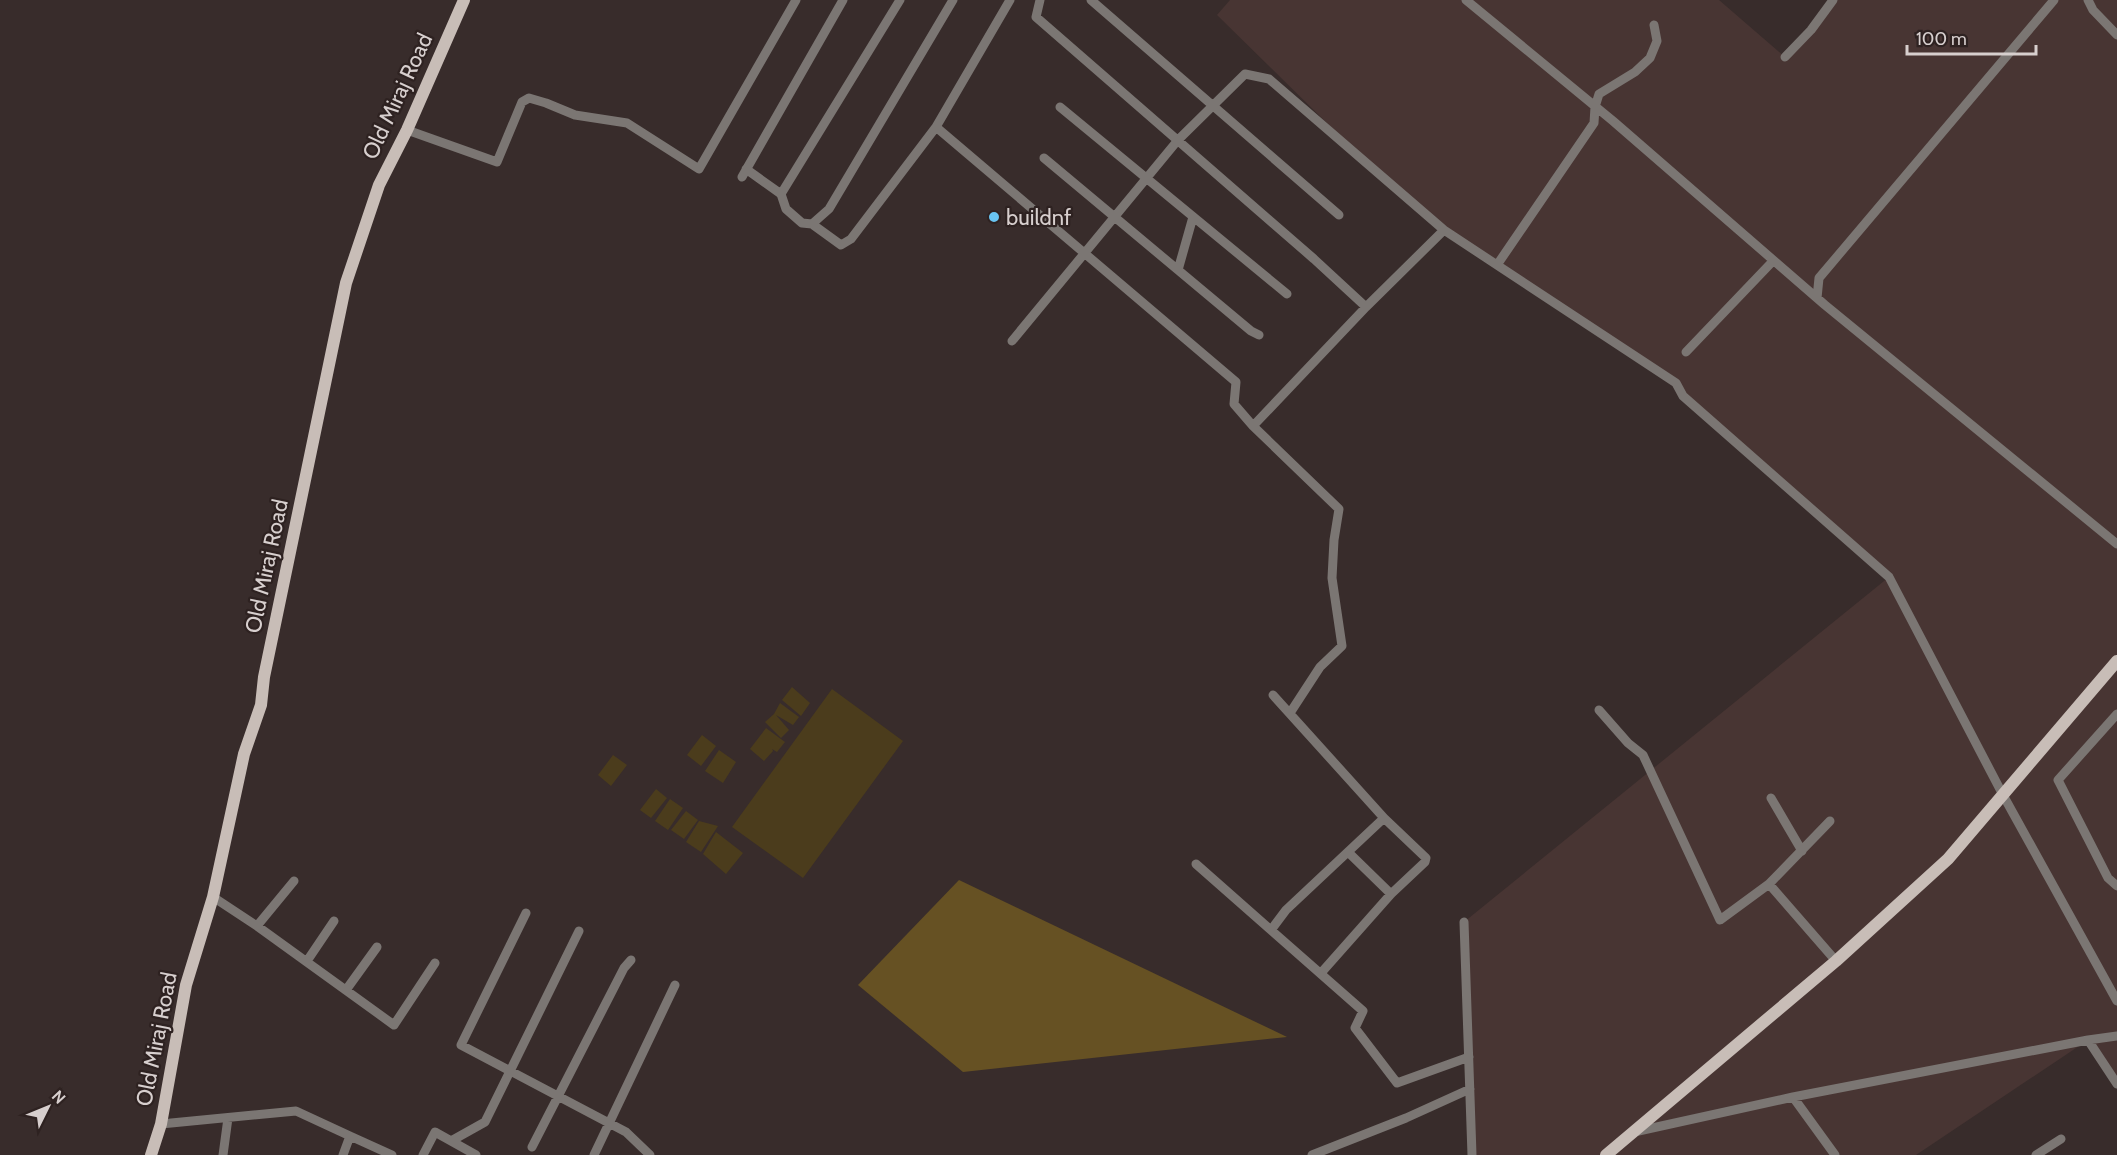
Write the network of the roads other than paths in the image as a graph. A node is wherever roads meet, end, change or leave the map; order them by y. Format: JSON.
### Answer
{"nodes":[{"id":1,"x":464,"y":0,"type":"edge"},
{"id":2,"x":796,"y":0,"type":"edge"},
{"id":3,"x":843,"y":0,"type":"edge"},
{"id":4,"x":900,"y":0,"type":"edge"},
{"id":5,"x":953,"y":0,"type":"edge"},
{"id":6,"x":1040,"y":0,"type":"edge"},
{"id":7,"x":1091,"y":0,"type":"edge"},
{"id":8,"x":1466,"y":0,"type":"edge"},
{"id":9,"x":1833,"y":0,"type":"edge"},
{"id":10,"x":2054,"y":0,"type":"edge"},
{"id":11,"x":2088,"y":0,"type":"edge"},
{"id":12,"x":1006,"y":2,"type":"edge"},
{"id":13,"x":1654,"y":25,"type":"dead end"},
{"id":14,"x":2117,"y":35,"type":"edge"},
{"id":15,"x":1785,"y":57,"type":"dead end"},
{"id":16,"x":1213,"y":106,"type":"junction"},
{"id":17,"x":1060,"y":107,"type":"dead end"},
{"id":18,"x":1595,"y":107,"type":"junction"},
{"id":19,"x":936,"y":127,"type":"junction"},
{"id":20,"x":407,"y":130,"type":"junction"},
{"id":21,"x":1178,"y":140,"type":"junction"},
{"id":22,"x":1044,"y":158,"type":"dead end"},
{"id":23,"x":1146,"y":178,"type":"junction"},
{"id":24,"x":781,"y":194,"type":"junction"},
{"id":25,"x":1339,"y":215,"type":"dead end"},
{"id":26,"x":1115,"y":217,"type":"junction"},
{"id":27,"x":1193,"y":217,"type":"junction"},
{"id":28,"x":812,"y":224,"type":"junction"},
{"id":29,"x":1443,"y":230,"type":"junction"},
{"id":30,"x":1085,"y":254,"type":"junction"},
{"id":31,"x":1773,"y":261,"type":"junction"},
{"id":32,"x":1497,"y":265,"type":"junction"},
{"id":33,"x":1178,"y":270,"type":"junction"},
{"id":34,"x":1287,"y":294,"type":"dead end"},
{"id":35,"x":1817,"y":298,"type":"junction"},
{"id":36,"x":1366,"y":306,"type":"junction"},
{"id":37,"x":1259,"y":335,"type":"dead end"},
{"id":38,"x":1012,"y":341,"type":"dead end"},
{"id":39,"x":1686,"y":352,"type":"dead end"},
{"id":40,"x":1253,"y":426,"type":"junction"},
{"id":41,"x":2117,"y":544,"type":"edge"},
{"id":42,"x":2117,"y":662,"type":"edge"},
{"id":43,"x":1273,"y":695,"type":"dead end"},
{"id":44,"x":1599,"y":710,"type":"dead end"},
{"id":45,"x":1290,"y":713,"type":"junction"},
{"id":46,"x":2117,"y":714,"type":"edge"},
{"id":47,"x":2003,"y":795,"type":"junction"},
{"id":48,"x":1771,"y":798,"type":"dead end"},
{"id":49,"x":1384,"y":818,"type":"junction"},
{"id":50,"x":1830,"y":821,"type":"dead end"},
{"id":51,"x":1802,"y":850,"type":"junction"},
{"id":52,"x":1349,"y":853,"type":"junction"},
{"id":53,"x":1196,"y":864,"type":"dead end"},
{"id":54,"x":294,"y":881,"type":"dead end"},
{"id":55,"x":1769,"y":884,"type":"junction"},
{"id":56,"x":2117,"y":886,"type":"edge"},
{"id":57,"x":1391,"y":894,"type":"junction"},
{"id":58,"x":213,"y":897,"type":"junction"},
{"id":59,"x":526,"y":913,"type":"dead end"},
{"id":60,"x":334,"y":921,"type":"dead end"},
{"id":61,"x":1464,"y":922,"type":"dead end"},
{"id":62,"x":257,"y":926,"type":"junction"},
{"id":63,"x":1271,"y":930,"type":"junction"},
{"id":64,"x":579,"y":931,"type":"dead end"},
{"id":65,"x":377,"y":947,"type":"dead end"},
{"id":66,"x":631,"y":960,"type":"dead end"},
{"id":67,"x":307,"y":961,"type":"junction"},
{"id":68,"x":1836,"y":961,"type":"junction"},
{"id":69,"x":435,"y":963,"type":"dead end"},
{"id":70,"x":1321,"y":973,"type":"junction"},
{"id":71,"x":675,"y":985,"type":"dead end"},
{"id":72,"x":346,"y":990,"type":"junction"},
{"id":73,"x":2117,"y":1001,"type":"edge"},
{"id":74,"x":2117,"y":1036,"type":"edge"},
{"id":75,"x":2088,"y":1040,"type":"junction"},
{"id":76,"x":1469,"y":1058,"type":"junction"},
{"id":77,"x":510,"y":1071,"type":"junction"},
{"id":78,"x":2117,"y":1084,"type":"edge"},
{"id":79,"x":1470,"y":1089,"type":"junction"},
{"id":80,"x":558,"y":1096,"type":"junction"},
{"id":81,"x":1793,"y":1097,"type":"junction"},
{"id":82,"x":228,"y":1118,"type":"junction"},
{"id":83,"x":609,"y":1123,"type":"junction"},
{"id":84,"x":161,"y":1124,"type":"junction"},
{"id":85,"x":1633,"y":1132,"type":"junction"},
{"id":86,"x":350,"y":1136,"type":"junction"},
{"id":87,"x":2061,"y":1139,"type":"dead end"},
{"id":88,"x":451,"y":1141,"type":"junction"},
{"id":89,"x":532,"y":1147,"type":"dead end"},
{"id":90,"x":151,"y":1155,"type":"edge"},
{"id":91,"x":223,"y":1155,"type":"edge"},
{"id":92,"x":344,"y":1155,"type":"edge"},
{"id":93,"x":392,"y":1155,"type":"edge"},
{"id":94,"x":423,"y":1155,"type":"edge"},
{"id":95,"x":476,"y":1155,"type":"edge"},
{"id":96,"x":594,"y":1155,"type":"edge"},
{"id":97,"x":650,"y":1155,"type":"edge"},
{"id":98,"x":1312,"y":1155,"type":"edge"},
{"id":99,"x":1472,"y":1155,"type":"edge"},
{"id":100,"x":1606,"y":1155,"type":"edge"},
{"id":101,"x":1835,"y":1155,"type":"edge"},
{"id":102,"x":2036,"y":1155,"type":"edge"}],
"edges":[{"from":1,"to":20,"type":"main road","name":"Old Miraj Road"},
{"from":2,"to":20,"type":"street"},
{"from":3,"to":24,"type":"street"},
{"from":4,"to":24,"type":"street"},
{"from":5,"to":28,"type":"street"},
{"from":6,"to":21,"type":"street"},
{"from":7,"to":16,"type":"street"},
{"from":8,"to":18,"type":"street"},
{"from":9,"to":15,"type":"street"},
{"from":10,"to":35,"type":"street"},
{"from":11,"to":14,"type":"street"},
{"from":12,"to":19,"type":"street"},
{"from":13,"to":18,"type":"street"},
{"from":16,"to":21,"type":"street"},
{"from":16,"to":25,"type":"street"},
{"from":16,"to":29,"type":"street"},
{"from":17,"to":23,"type":"street"},
{"from":18,"to":31,"type":"street"},
{"from":18,"to":32,"type":"street"},
{"from":19,"to":28,"type":"street"},
{"from":19,"to":30,"type":"street"},
{"from":20,"to":58,"type":"main road","name":"Old Miraj Road"},
{"from":21,"to":23,"type":"street"},
{"from":21,"to":36,"type":"street"},
{"from":22,"to":26,"type":"street"},
{"from":23,"to":26,"type":"street"},
{"from":23,"to":27,"type":"street"},
{"from":24,"to":28,"type":"street"},
{"from":26,"to":30,"type":"street"},
{"from":26,"to":33,"type":"street"},
{"from":27,"to":33,"type":"street"},
{"from":27,"to":34,"type":"street"},
{"from":29,"to":32,"type":"street"},
{"from":29,"to":36,"type":"street"},
{"from":30,"to":38,"type":"street"},
{"from":30,"to":40,"type":"street"},
{"from":31,"to":35,"type":"street"},
{"from":31,"to":39,"type":"street"},
{"from":32,"to":47,"type":"street"},
{"from":33,"to":37,"type":"street"},
{"from":35,"to":41,"type":"street"},
{"from":36,"to":40,"type":"street"},
{"from":40,"to":45,"type":"street"},
{"from":42,"to":47,"type":"main road"},
{"from":43,"to":45,"type":"street"},
{"from":44,"to":55,"type":"street"},
{"from":45,"to":49,"type":"street"},
{"from":46,"to":56,"type":"street"},
{"from":47,"to":68,"type":"main road"},
{"from":47,"to":73,"type":"street"},
{"from":48,"to":51,"type":"street"},
{"from":49,"to":52,"type":"street"},
{"from":49,"to":57,"type":"street"},
{"from":50,"to":51,"type":"street"},
{"from":51,"to":55,"type":"street"},
{"from":52,"to":57,"type":"street"},
{"from":52,"to":63,"type":"street"},
{"from":53,"to":63,"type":"street"},
{"from":54,"to":62,"type":"street"},
{"from":55,"to":68,"type":"street"},
{"from":57,"to":70,"type":"street"},
{"from":58,"to":62,"type":"street"},
{"from":58,"to":84,"type":"main road","name":"Old Miraj Road"},
{"from":59,"to":77,"type":"street"},
{"from":60,"to":67,"type":"street"},
{"from":61,"to":76,"type":"street"},
{"from":62,"to":67,"type":"street"},
{"from":63,"to":70,"type":"street"},
{"from":64,"to":77,"type":"street"},
{"from":65,"to":72,"type":"street"},
{"from":66,"to":80,"type":"street"},
{"from":67,"to":72,"type":"street"},
{"from":68,"to":85,"type":"main road"},
{"from":69,"to":72,"type":"street"},
{"from":70,"to":76,"type":"street"},
{"from":71,"to":83,"type":"street"},
{"from":74,"to":75,"type":"street"},
{"from":75,"to":78,"type":"street"},
{"from":75,"to":81,"type":"street"},
{"from":76,"to":79,"type":"street"},
{"from":77,"to":80,"type":"street"},
{"from":77,"to":88,"type":"street"},
{"from":79,"to":98,"type":"street"},
{"from":79,"to":99,"type":"street"},
{"from":80,"to":83,"type":"street"},
{"from":80,"to":89,"type":"street"},
{"from":81,"to":85,"type":"street"},
{"from":81,"to":101,"type":"street"},
{"from":82,"to":84,"type":"street"},
{"from":82,"to":86,"type":"street"},
{"from":82,"to":91,"type":"street"},
{"from":83,"to":96,"type":"street"},
{"from":83,"to":97,"type":"street"},
{"from":84,"to":90,"type":"main road","name":"Old Miraj Road"},
{"from":85,"to":100,"type":"main road"},
{"from":86,"to":92,"type":"street"},
{"from":86,"to":93,"type":"street"},
{"from":87,"to":102,"type":"street"},
{"from":88,"to":94,"type":"street"},
{"from":88,"to":95,"type":"street"}]}
